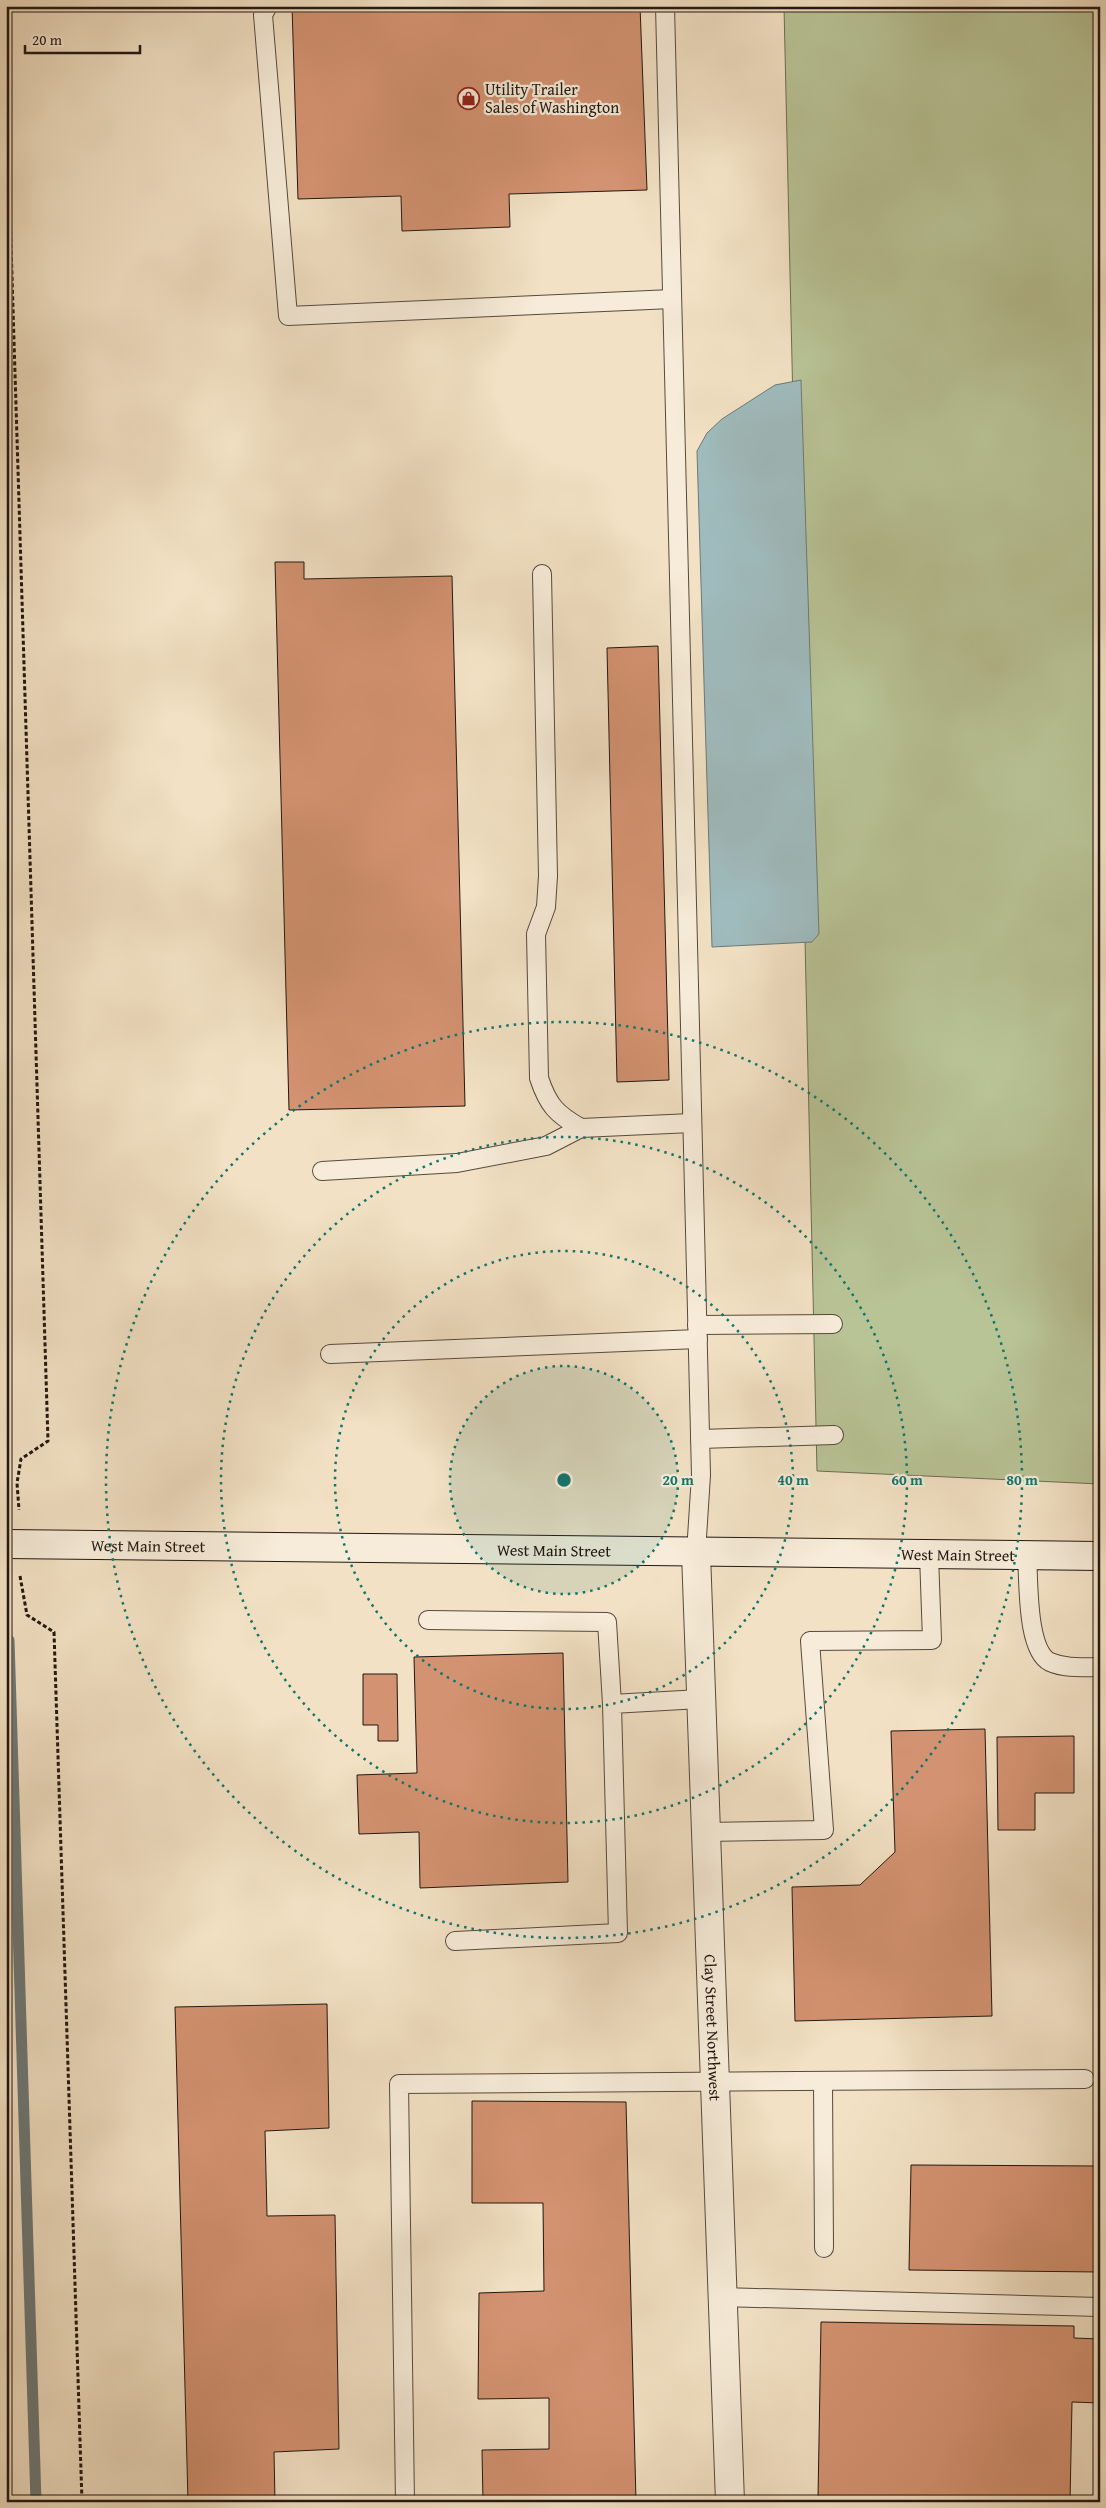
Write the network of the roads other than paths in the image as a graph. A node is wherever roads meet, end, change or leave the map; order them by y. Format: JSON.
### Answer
{"nodes":[{"id":1,"x":268,"y":6,"type":"edge"},
{"id":2,"x":665,"y":6,"type":"edge"},
{"id":3,"x":672,"y":299,"type":"junction"},
{"id":4,"x":542,"y":574,"type":"dead end"},
{"id":5,"x":692,"y":1123,"type":"junction"},
{"id":6,"x":581,"y":1128,"type":"junction"},
{"id":7,"x":322,"y":1170,"type":"dead end"},
{"id":8,"x":833,"y":1324,"type":"dead end"},
{"id":9,"x":697,"y":1332,"type":"junction"},
{"id":10,"x":330,"y":1354,"type":"dead end"},
{"id":11,"x":834,"y":1435,"type":"dead end"},
{"id":12,"x":700,"y":1438,"type":"junction"},
{"id":13,"x":6,"y":1544,"type":"edge"},
{"id":14,"x":696,"y":1553,"type":"junction"},
{"id":15,"x":929,"y":1555,"type":"junction"},
{"id":16,"x":1027,"y":1556,"type":"junction"},
{"id":17,"x":1100,"y":1556,"type":"edge"},
{"id":18,"x":428,"y":1620,"type":"dead end"},
{"id":19,"x":1100,"y":1667,"type":"edge"},
{"id":20,"x":700,"y":1699,"type":"junction"},
{"id":21,"x":612,"y":1704,"type":"junction"},
{"id":22,"x":705,"y":1832,"type":"junction"},
{"id":23,"x":455,"y":1942,"type":"dead end"},
{"id":24,"x":1085,"y":2079,"type":"dead end"},
{"id":25,"x":823,"y":2082,"type":"junction"},
{"id":26,"x":713,"y":2083,"type":"junction"},
{"id":27,"x":824,"y":2248,"type":"dead end"},
{"id":28,"x":721,"y":2297,"type":"junction"},
{"id":29,"x":1100,"y":2307,"type":"edge"},
{"id":30,"x":405,"y":2502,"type":"edge"},
{"id":31,"x":730,"y":2502,"type":"edge"}],
"edges":[{"from":1,"to":3,"type":"lane"},
{"from":2,"to":3,"type":"lane"},
{"from":3,"to":5,"type":"lane"},
{"from":4,"to":6,"type":"lane"},
{"from":5,"to":6,"type":"lane"},
{"from":5,"to":9,"type":"lane"},
{"from":6,"to":7,"type":"lane"},
{"from":8,"to":9,"type":"lane"},
{"from":9,"to":10,"type":"lane"},
{"from":9,"to":12,"type":"lane"},
{"from":11,"to":12,"type":"lane"},
{"from":12,"to":14,"type":"lane"},
{"from":13,"to":14,"type":"main road","name":"West Main Street"},
{"from":14,"to":15,"type":"main road","name":"West Main Street"},
{"from":14,"to":20,"type":"main road","name":"Clay Street Northwest"},
{"from":15,"to":16,"type":"main road","name":"West Main Street"},
{"from":15,"to":22,"type":"lane"},
{"from":16,"to":17,"type":"main road","name":"West Main Street"},
{"from":16,"to":19,"type":"lane"},
{"from":18,"to":21,"type":"lane"},
{"from":20,"to":21,"type":"lane"},
{"from":20,"to":22,"type":"main road","name":"Clay Street Northwest"},
{"from":21,"to":23,"type":"lane"},
{"from":22,"to":26,"type":"main road","name":"Clay Street Northwest"},
{"from":24,"to":25,"type":"lane"},
{"from":25,"to":26,"type":"lane"},
{"from":25,"to":27,"type":"lane"},
{"from":26,"to":28,"type":"main road","name":"Clay Street Northwest"},
{"from":26,"to":30,"type":"lane"},
{"from":28,"to":29,"type":"lane"},
{"from":28,"to":31,"type":"main road","name":"Clay Street Northwest"}]}
